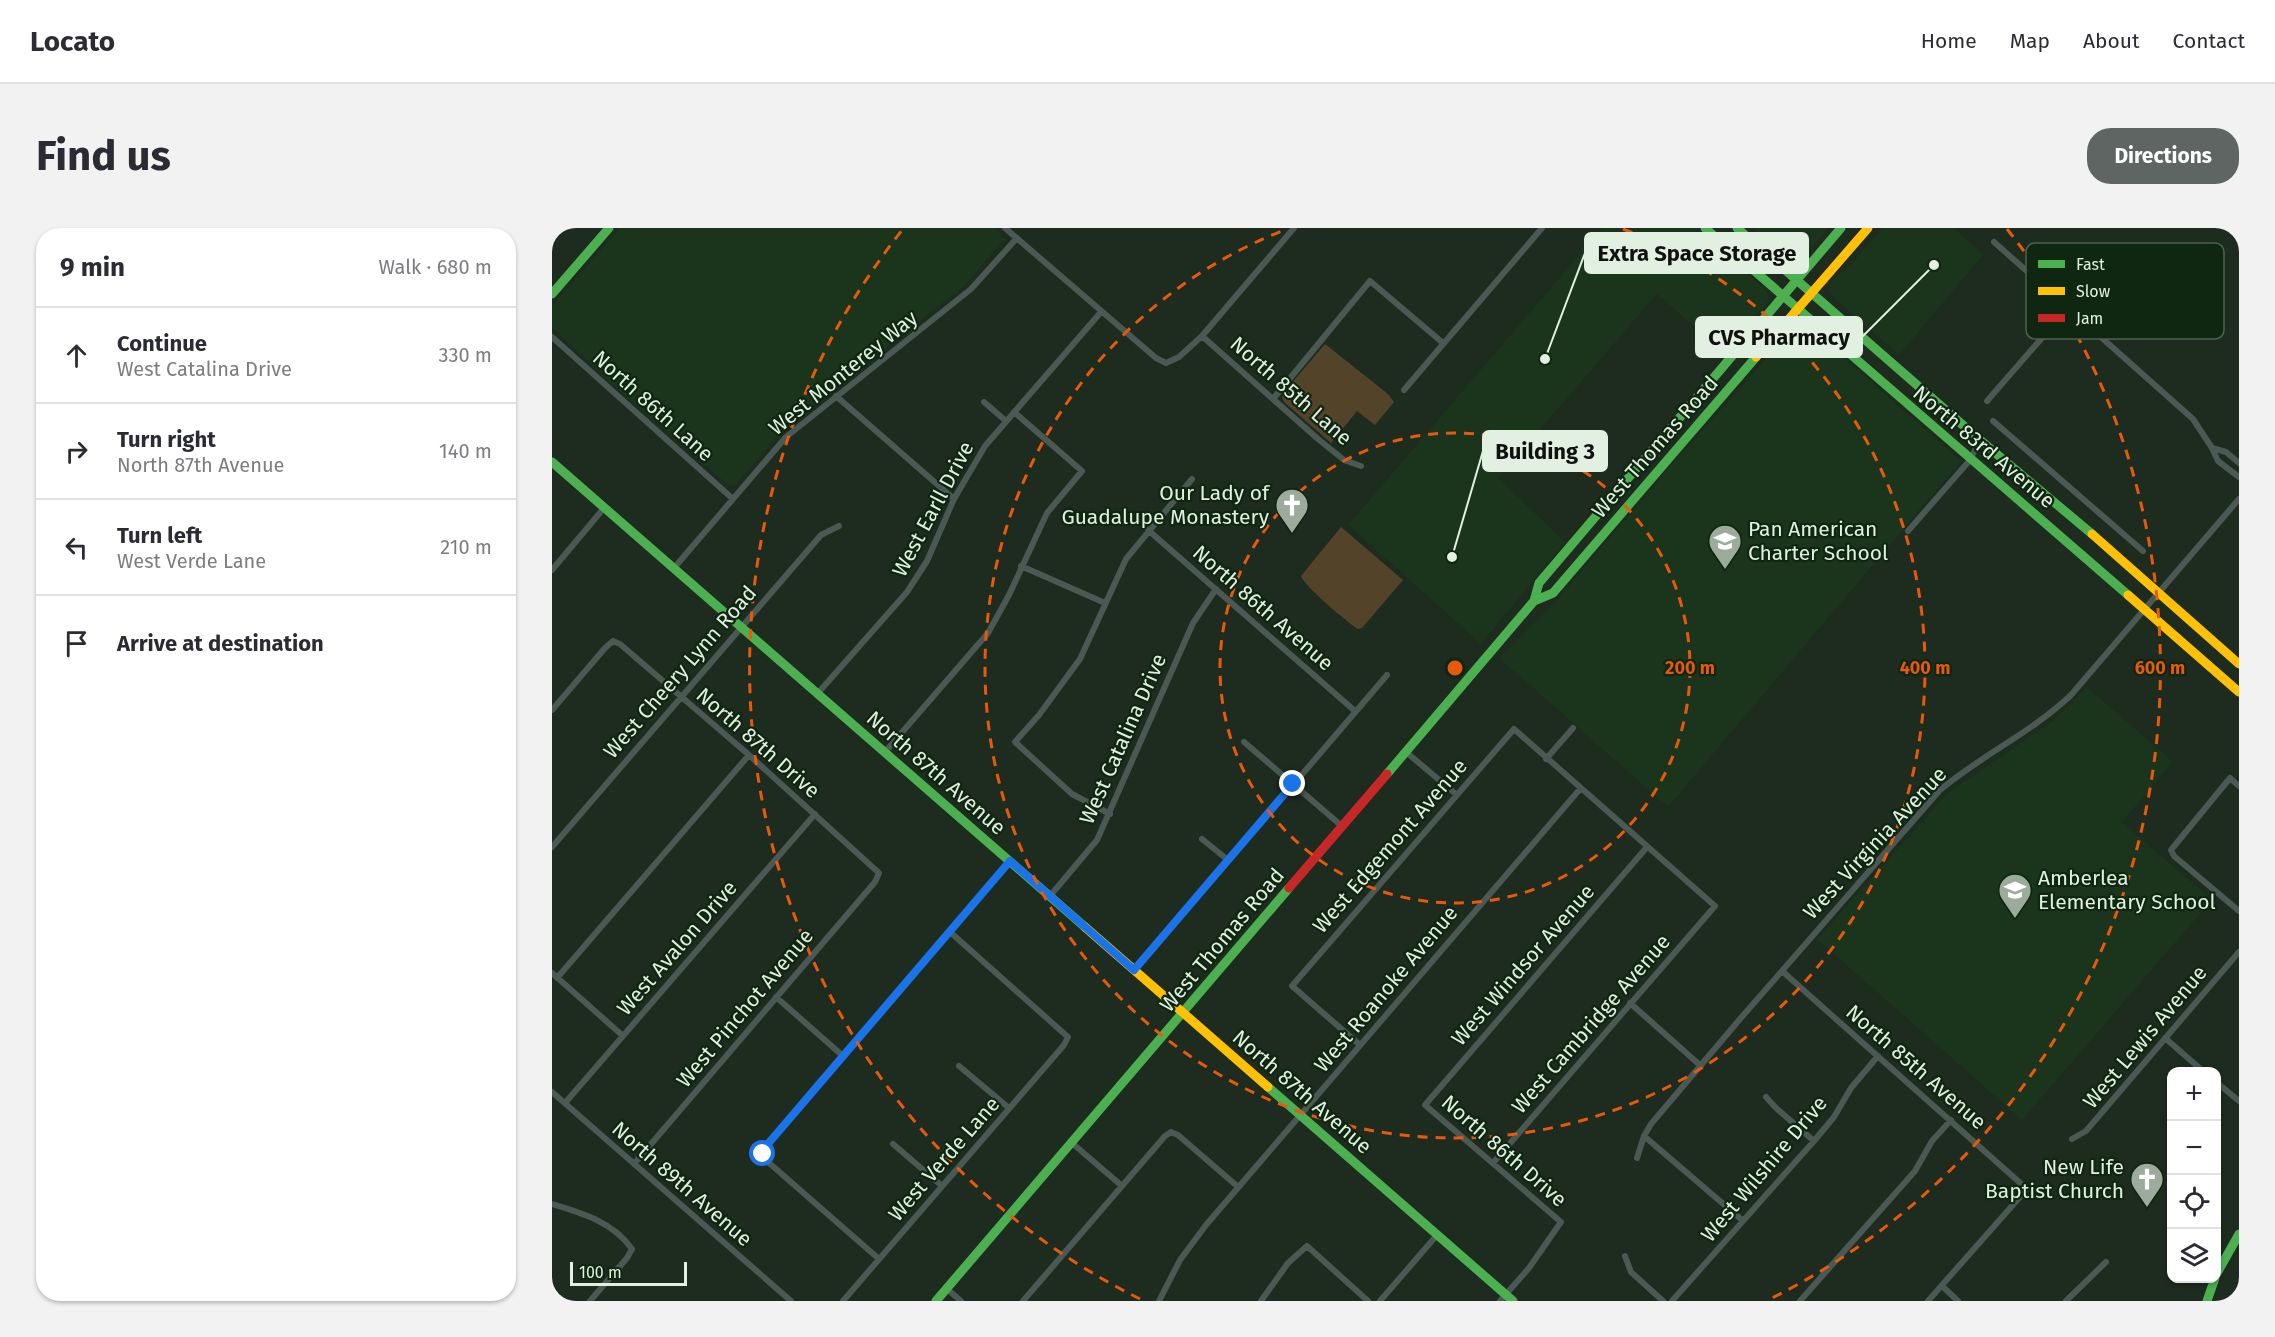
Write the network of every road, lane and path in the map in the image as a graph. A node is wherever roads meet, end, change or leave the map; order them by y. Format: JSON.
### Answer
{"nodes":[{"id":1,"x":609,"y":228,"type":"edge"},
{"id":2,"x":1005,"y":228,"type":"edge"},
{"id":3,"x":1294,"y":228,"type":"edge"},
{"id":4,"x":1542,"y":228,"type":"edge"},
{"id":5,"x":1706,"y":228,"type":"edge"},
{"id":6,"x":1737,"y":228,"type":"edge"},
{"id":7,"x":1841,"y":228,"type":"edge"},
{"id":8,"x":1868,"y":228,"type":"edge"},
{"id":9,"x":1017,"y":238,"type":"junction"},
{"id":10,"x":1994,"y":242,"type":"dead end"},
{"id":11,"x":2026,"y":271,"type":"edge"},
{"id":12,"x":1797,"y":279,"type":"junction"},
{"id":13,"x":1813,"y":293,"type":"junction"},
{"id":14,"x":552,"y":294,"type":"edge"},
{"id":15,"x":1783,"y":296,"type":"junction"},
{"id":16,"x":1798,"y":309,"type":"junction"},
{"id":17,"x":1101,"y":312,"type":"junction"},
{"id":18,"x":1202,"y":336,"type":"junction"},
{"id":19,"x":552,"y":337,"type":"edge"},
{"id":20,"x":2041,"y":339,"type":"edge"},
{"id":21,"x":2103,"y":339,"type":"edge"},
{"id":22,"x":1443,"y":343,"type":"junction"},
{"id":23,"x":1404,"y":390,"type":"dead end"},
{"id":24,"x":836,"y":396,"type":"junction"},
{"id":25,"x":1273,"y":399,"type":"junction"},
{"id":26,"x":1987,"y":401,"type":"dead end"},
{"id":27,"x":984,"y":402,"type":"dead end"},
{"id":28,"x":1014,"y":412,"type":"junction"},
{"id":29,"x":1006,"y":421,"type":"junction"},
{"id":30,"x":1993,"y":421,"type":"dead end"},
{"id":31,"x":1980,"y":440,"type":"junction"},
{"id":32,"x":2212,"y":448,"type":"junction"},
{"id":33,"x":1649,"y":452,"type":"junction"},
{"id":34,"x":1970,"y":460,"type":"junction"},
{"id":35,"x":552,"y":462,"type":"edge"},
{"id":36,"x":2239,"y":463,"type":"edge"},
{"id":37,"x":1664,"y":465,"type":"junction"},
{"id":38,"x":1361,"y":466,"type":"dead end"},
{"id":39,"x":2239,"y":477,"type":"edge"},
{"id":40,"x":1192,"y":479,"type":"dead end"},
{"id":41,"x":733,"y":499,"type":"junction"},
{"id":42,"x":954,"y":499,"type":"junction"},
{"id":43,"x":2239,"y":499,"type":"edge"},
{"id":44,"x":604,"y":508,"type":"junction"},
{"id":45,"x":839,"y":526,"type":"dead end"},
{"id":46,"x":1148,"y":530,"type":"junction"},
{"id":47,"x":1908,"y":531,"type":"dead end"},
{"id":48,"x":2143,"y":551,"type":"dead end"},
{"id":49,"x":1022,"y":567,"type":"junction"},
{"id":50,"x":674,"y":568,"type":"junction"},
{"id":51,"x":552,"y":570,"type":"edge"},
{"id":52,"x":1216,"y":589,"type":"junction"},
{"id":53,"x":2160,"y":593,"type":"junction"},
{"id":54,"x":1534,"y":601,"type":"junction"},
{"id":55,"x":1105,"y":603,"type":"junction"},
{"id":56,"x":2146,"y":610,"type":"junction"},
{"id":57,"x":740,"y":627,"type":"junction"},
{"id":58,"x":2239,"y":664,"type":"edge"},
{"id":59,"x":1386,"y":675,"type":"dead end"},
{"id":60,"x":2239,"y":692,"type":"edge"},
{"id":61,"x":818,"y":693,"type":"junction"},
{"id":62,"x":680,"y":696,"type":"junction"},
{"id":63,"x":552,"y":710,"type":"edge"},
{"id":64,"x":1356,"y":711,"type":"junction"},
{"id":65,"x":1573,"y":728,"type":"dead end"},
{"id":66,"x":1244,"y":742,"type":"dead end"},
{"id":67,"x":885,"y":752,"type":"junction"},
{"id":68,"x":1406,"y":752,"type":"junction"},
{"id":69,"x":749,"y":755,"type":"junction"},
{"id":70,"x":1546,"y":759,"type":"junction"},
{"id":71,"x":1293,"y":784,"type":"junction"},
{"id":72,"x":2239,"y":786,"type":"edge"},
{"id":73,"x":1580,"y":789,"type":"junction"},
{"id":74,"x":1457,"y":795,"type":"junction"},
{"id":75,"x":1110,"y":813,"type":"junction"},
{"id":76,"x":815,"y":814,"type":"junction"},
{"id":77,"x":1343,"y":827,"type":"junction"},
{"id":78,"x":1202,"y":838,"type":"dead end"},
{"id":79,"x":552,"y":847,"type":"edge"},
{"id":80,"x":1647,"y":847,"type":"junction"},
{"id":81,"x":1228,"y":860,"type":"junction"},
{"id":82,"x":1010,"y":861,"type":"junction"},
{"id":83,"x":879,"y":873,"type":"joint"},
{"id":84,"x":1050,"y":896,"type":"junction"},
{"id":85,"x":2239,"y":911,"type":"edge"},
{"id":86,"x":950,"y":932,"type":"junction"},
{"id":87,"x":2239,"y":952,"type":"edge"},
{"id":88,"x":1134,"y":970,"type":"junction"},
{"id":89,"x":1782,"y":971,"type":"junction"},
{"id":90,"x":554,"y":976,"type":"edge"},
{"id":91,"x":776,"y":997,"type":"junction"},
{"id":92,"x":1630,"y":1003,"type":"junction"},
{"id":93,"x":1184,"y":1012,"type":"junction"},
{"id":94,"x":623,"y":1036,"type":"junction"},
{"id":95,"x":2166,"y":1038,"type":"junction"},
{"id":96,"x":1360,"y":1045,"type":"junction"},
{"id":97,"x":843,"y":1056,"type":"junction"},
{"id":98,"x":1878,"y":1056,"type":"junction"},
{"id":99,"x":959,"y":1066,"type":"dead end"},
{"id":100,"x":1701,"y":1066,"type":"junction"},
{"id":101,"x":2199,"y":1067,"type":"edge"},
{"id":102,"x":2221,"y":1085,"type":"edge"},
{"id":103,"x":552,"y":1092,"type":"edge"},
{"id":104,"x":1766,"y":1097,"type":"dead end"},
{"id":105,"x":2239,"y":1101,"type":"edge"},
{"id":106,"x":565,"y":1104,"type":"junction"},
{"id":107,"x":1425,"y":1105,"type":"joint"},
{"id":108,"x":1009,"y":1108,"type":"junction"},
{"id":109,"x":1301,"y":1114,"type":"junction"},
{"id":110,"x":1951,"y":1120,"type":"junction"},
{"id":111,"x":1644,"y":1136,"type":"junction"},
{"id":112,"x":2072,"y":1139,"type":"dead end"},
{"id":113,"x":1814,"y":1141,"type":"junction"},
{"id":114,"x":1072,"y":1143,"type":"junction"},
{"id":115,"x":893,"y":1144,"type":"dead end"},
{"id":116,"x":1637,"y":1158,"type":"dead end"},
{"id":117,"x":634,"y":1164,"type":"junction"},
{"id":118,"x":1493,"y":1164,"type":"junction"},
{"id":119,"x":942,"y":1186,"type":"junction"},
{"id":120,"x":1122,"y":1186,"type":"junction"},
{"id":121,"x":1238,"y":1186,"type":"junction"},
{"id":122,"x":552,"y":1204,"type":"edge"},
{"id":123,"x":1742,"y":1220,"type":"junction"},
{"id":124,"x":2239,"y":1234,"type":"edge"},
{"id":125,"x":1437,"y":1235,"type":"junction"},
{"id":126,"x":1625,"y":1257,"type":"dead end"},
{"id":127,"x":879,"y":1259,"type":"junction"},
{"id":128,"x":2106,"y":1262,"type":"dead end"},
{"id":129,"x":2221,"y":1268,"type":"edge"},
{"id":130,"x":2214,"y":1283,"type":"edge"},
{"id":131,"x":1941,"y":1286,"type":"junction"},
{"id":132,"x":947,"y":1289,"type":"junction"},
{"id":133,"x":1506,"y":1299,"type":"edge"},
{"id":134,"x":590,"y":1301,"type":"edge"},
{"id":135,"x":791,"y":1301,"type":"edge"},
{"id":136,"x":843,"y":1301,"type":"edge"},
{"id":137,"x":936,"y":1301,"type":"edge"},
{"id":138,"x":961,"y":1301,"type":"edge"},
{"id":139,"x":1023,"y":1301,"type":"edge"},
{"id":140,"x":1159,"y":1301,"type":"edge"},
{"id":141,"x":1261,"y":1301,"type":"edge"},
{"id":142,"x":1368,"y":1301,"type":"edge"},
{"id":143,"x":1380,"y":1301,"type":"edge"},
{"id":144,"x":1663,"y":1301,"type":"edge"},
{"id":145,"x":1672,"y":1301,"type":"edge"},
{"id":146,"x":1800,"y":1301,"type":"edge"},
{"id":147,"x":1928,"y":1301,"type":"edge"},
{"id":148,"x":1958,"y":1301,"type":"edge"},
{"id":149,"x":2066,"y":1301,"type":"edge"},
{"id":150,"x":2207,"y":1301,"type":"edge"}],
"edges":[{"from":1,"to":14,"type":"main road"},
{"from":2,"to":9,"type":"street"},
{"from":3,"to":18,"type":"street"},
{"from":4,"to":22,"type":"street"},
{"from":5,"to":15,"type":"main road","name":"North 83rd Avenue"},
{"from":6,"to":12,"type":"main road","name":"North 83rd Avenue"},
{"from":7,"to":12,"type":"main road","name":"West Thomas Road"},
{"from":8,"to":13,"type":"main road","name":"West Thomas Road"},
{"from":9,"to":17,"type":"street"},
{"from":9,"to":24,"type":"street","name":"West Monterey Way"},
{"from":10,"to":11,"type":"street"},
{"from":12,"to":13,"type":"main road","name":"North 83rd Avenue"},
{"from":12,"to":15,"type":"main road","name":"West Thomas Road"},
{"from":13,"to":16,"type":"main road","name":"West Thomas Road"},
{"from":13,"to":31,"type":"main road","name":"North 83rd Avenue"},
{"from":15,"to":16,"type":"main road","name":"North 83rd Avenue"},
{"from":15,"to":33,"type":"main road","name":"West Thomas Road"},
{"from":16,"to":34,"type":"main road","name":"North 83rd Avenue"},
{"from":16,"to":37,"type":"main road","name":"West Thomas Road"},
{"from":17,"to":18,"type":"street"},
{"from":17,"to":28,"type":"street","name":"West Earll Drive"},
{"from":18,"to":25,"type":"street","name":"North 85th Lane"},
{"from":19,"to":41,"type":"street","name":"North 86th Lane"},
{"from":20,"to":26,"type":"street"},
{"from":21,"to":32,"type":"street"},
{"from":22,"to":23,"type":"street"},
{"from":22,"to":25,"type":"street"},
{"from":24,"to":41,"type":"street","name":"West Monterey Way"},
{"from":24,"to":42,"type":"street"},
{"from":25,"to":38,"type":"street","name":"North 85th Lane"},
{"from":27,"to":29,"type":"street"},
{"from":28,"to":29,"type":"street","name":"West Earll Drive"},
{"from":28,"to":49,"type":"street"},
{"from":29,"to":42,"type":"street","name":"West Earll Drive"},
{"from":30,"to":48,"type":"street"},
{"from":31,"to":34,"type":"street"},
{"from":31,"to":53,"type":"main road","name":"North 83rd Avenue"},
{"from":32,"to":36,"type":"street"},
{"from":32,"to":39,"type":"street"},
{"from":33,"to":37,"type":"main road"},
{"from":33,"to":54,"type":"main road","name":"West Thomas Road"},
{"from":34,"to":47,"type":"street"},
{"from":34,"to":56,"type":"main road","name":"North 83rd Avenue"},
{"from":35,"to":44,"type":"main road","name":"North 87th Avenue"},
{"from":37,"to":54,"type":"main road","name":"West Thomas Road"},
{"from":40,"to":46,"type":"street"},
{"from":41,"to":50,"type":"street","name":"West Monterey Way"},
{"from":42,"to":61,"type":"street","name":"West Earll Drive"},
{"from":43,"to":53,"type":"street","name":"West Virginia Avenue"},
{"from":44,"to":50,"type":"main road","name":"North 87th Avenue"},
{"from":44,"to":51,"type":"street"},
{"from":45,"to":57,"type":"street","name":"West Cheery Lynn Road"},
{"from":46,"to":52,"type":"street","name":"North 86th Avenue"},
{"from":46,"to":55,"type":"street"},
{"from":49,"to":55,"type":"street"},
{"from":49,"to":67,"type":"street"},
{"from":50,"to":57,"type":"main road","name":"North 87th Avenue"},
{"from":52,"to":64,"type":"street","name":"North 86th Avenue"},
{"from":52,"to":75,"type":"street","name":"West Catalina Drive"},
{"from":53,"to":56,"type":"street","name":"West Virginia Avenue"},
{"from":53,"to":58,"type":"main road","name":"North 83rd Avenue"},
{"from":54,"to":68,"type":"main road","name":"West Thomas Road"},
{"from":55,"to":75,"type":"street"},
{"from":56,"to":60,"type":"main road","name":"North 83rd Avenue"},
{"from":56,"to":89,"type":"street","name":"West Virginia Avenue"},
{"from":57,"to":61,"type":"main road","name":"North 87th Avenue"},
{"from":57,"to":62,"type":"street","name":"West Cheery Lynn Road"},
{"from":59,"to":64,"type":"street"},
{"from":61,"to":67,"type":"main road","name":"North 87th Avenue"},
{"from":62,"to":63,"type":"street","name":"North 87th Drive"},
{"from":62,"to":69,"type":"street","name":"North 87th Drive"},
{"from":62,"to":79,"type":"street","name":"West Cheery Lynn Road"},
{"from":64,"to":71,"type":"street"},
{"from":65,"to":70,"type":"street"},
{"from":66,"to":71,"type":"street"},
{"from":67,"to":82,"type":"main road","name":"North 87th Avenue"},
{"from":68,"to":74,"type":"street"},
{"from":68,"to":77,"type":"main road","name":"West Thomas Road"},
{"from":69,"to":76,"type":"street","name":"North 87th Drive"},
{"from":69,"to":90,"type":"street"},
{"from":70,"to":73,"type":"street"},
{"from":70,"to":74,"type":"street","name":"West Edgemont Avenue"},
{"from":71,"to":77,"type":"street"},
{"from":71,"to":81,"type":"street"},
{"from":72,"to":85,"type":"street"},
{"from":73,"to":80,"type":"street"},
{"from":73,"to":96,"type":"street","name":"West Roanoke Avenue"},
{"from":74,"to":96,"type":"street","name":"West Edgemont Avenue"},
{"from":75,"to":84,"type":"street","name":"West Catalina Drive"},
{"from":76,"to":83,"type":"street","name":"North 87th Drive"},
{"from":76,"to":94,"type":"street","name":"West Avalon Drive"},
{"from":77,"to":93,"type":"main road","name":"West Thomas Road"},
{"from":78,"to":81,"type":"street"},
{"from":80,"to":92,"type":"street","name":"West Cambridge Avenue"},
{"from":80,"to":107,"type":"street","name":"West Windsor Avenue"},
{"from":81,"to":88,"type":"street"},
{"from":82,"to":84,"type":"main road","name":"North 87th Avenue"},
{"from":82,"to":86,"type":"street"},
{"from":83,"to":91,"type":"street","name":"West Pinchot Avenue"},
{"from":84,"to":88,"type":"main road","name":"North 87th Avenue"},
{"from":86,"to":97,"type":"street"},
{"from":86,"to":108,"type":"street","name":"West Verde Lane"},
{"from":87,"to":95,"type":"street","name":"West Lewis Avenue"},
{"from":88,"to":93,"type":"main road","name":"North 87th Avenue"},
{"from":89,"to":98,"type":"street","name":"North 85th Avenue"},
{"from":89,"to":100,"type":"street","name":"West Virginia Avenue"},
{"from":90,"to":94,"type":"street"},
{"from":91,"to":97,"type":"street"},
{"from":91,"to":117,"type":"street","name":"West Pinchot Avenue"},
{"from":92,"to":100,"type":"street"},
{"from":92,"to":118,"type":"street","name":"West Cambridge Avenue"},
{"from":93,"to":109,"type":"main road","name":"North 87th Avenue"},
{"from":93,"to":114,"type":"main road","name":"West Thomas Road"},
{"from":94,"to":106,"type":"street","name":"West Avalon Drive"},
{"from":95,"to":101,"type":"street"},
{"from":95,"to":112,"type":"street","name":"West Lewis Avenue"},
{"from":96,"to":109,"type":"street","name":"West Roanoke Avenue"},
{"from":97,"to":127,"type":"street"},
{"from":98,"to":110,"type":"street","name":"North 85th Avenue"},
{"from":98,"to":113,"type":"street","name":"West Wilshire Drive"},
{"from":99,"to":108,"type":"street"},
{"from":100,"to":111,"type":"street","name":"West Virginia Avenue"},
{"from":102,"to":105,"type":"street"},
{"from":103,"to":106,"type":"street","name":"North 89th Avenue"},
{"from":104,"to":113,"type":"street"},
{"from":106,"to":117,"type":"street","name":"North 89th Avenue"},
{"from":107,"to":118,"type":"street","name":"North 86th Drive"},
{"from":108,"to":119,"type":"street","name":"West Verde Lane"},
{"from":109,"to":121,"type":"street","name":"West Roanoke Avenue"},
{"from":109,"to":125,"type":"main road","name":"North 87th Avenue"},
{"from":110,"to":131,"type":"street","name":"North 85th Avenue"},
{"from":110,"to":146,"type":"street"},
{"from":111,"to":116,"type":"street","name":"West Virginia Avenue"},
{"from":111,"to":123,"type":"street"},
{"from":113,"to":123,"type":"street","name":"West Wilshire Drive"},
{"from":114,"to":120,"type":"street"},
{"from":114,"to":132,"type":"main road","name":"West Thomas Road"},
{"from":115,"to":119,"type":"street"},
{"from":117,"to":135,"type":"street","name":"North 89th Avenue"},
{"from":118,"to":133,"type":"street","name":"North 86th Drive"},
{"from":119,"to":127,"type":"street","name":"West Verde Lane"},
{"from":120,"to":121,"type":"street"},
{"from":120,"to":139,"type":"street"},
{"from":121,"to":140,"type":"street","name":"West Roanoke Avenue"},
{"from":122,"to":134,"type":"street"},
{"from":123,"to":145,"type":"street","name":"West Wilshire Drive"},
{"from":124,"to":129,"type":"main road"},
{"from":125,"to":133,"type":"main road","name":"North 87th Avenue"},
{"from":125,"to":143,"type":"street"},
{"from":126,"to":144,"type":"street"},
{"from":127,"to":136,"type":"street","name":"West Verde Lane"},
{"from":128,"to":149,"type":"street"},
{"from":130,"to":150,"type":"main road"},
{"from":131,"to":147,"type":"street"},
{"from":131,"to":148,"type":"street"},
{"from":132,"to":137,"type":"main road","name":"West Thomas Road"},
{"from":132,"to":138,"type":"street"},
{"from":141,"to":142,"type":"street"}]}
